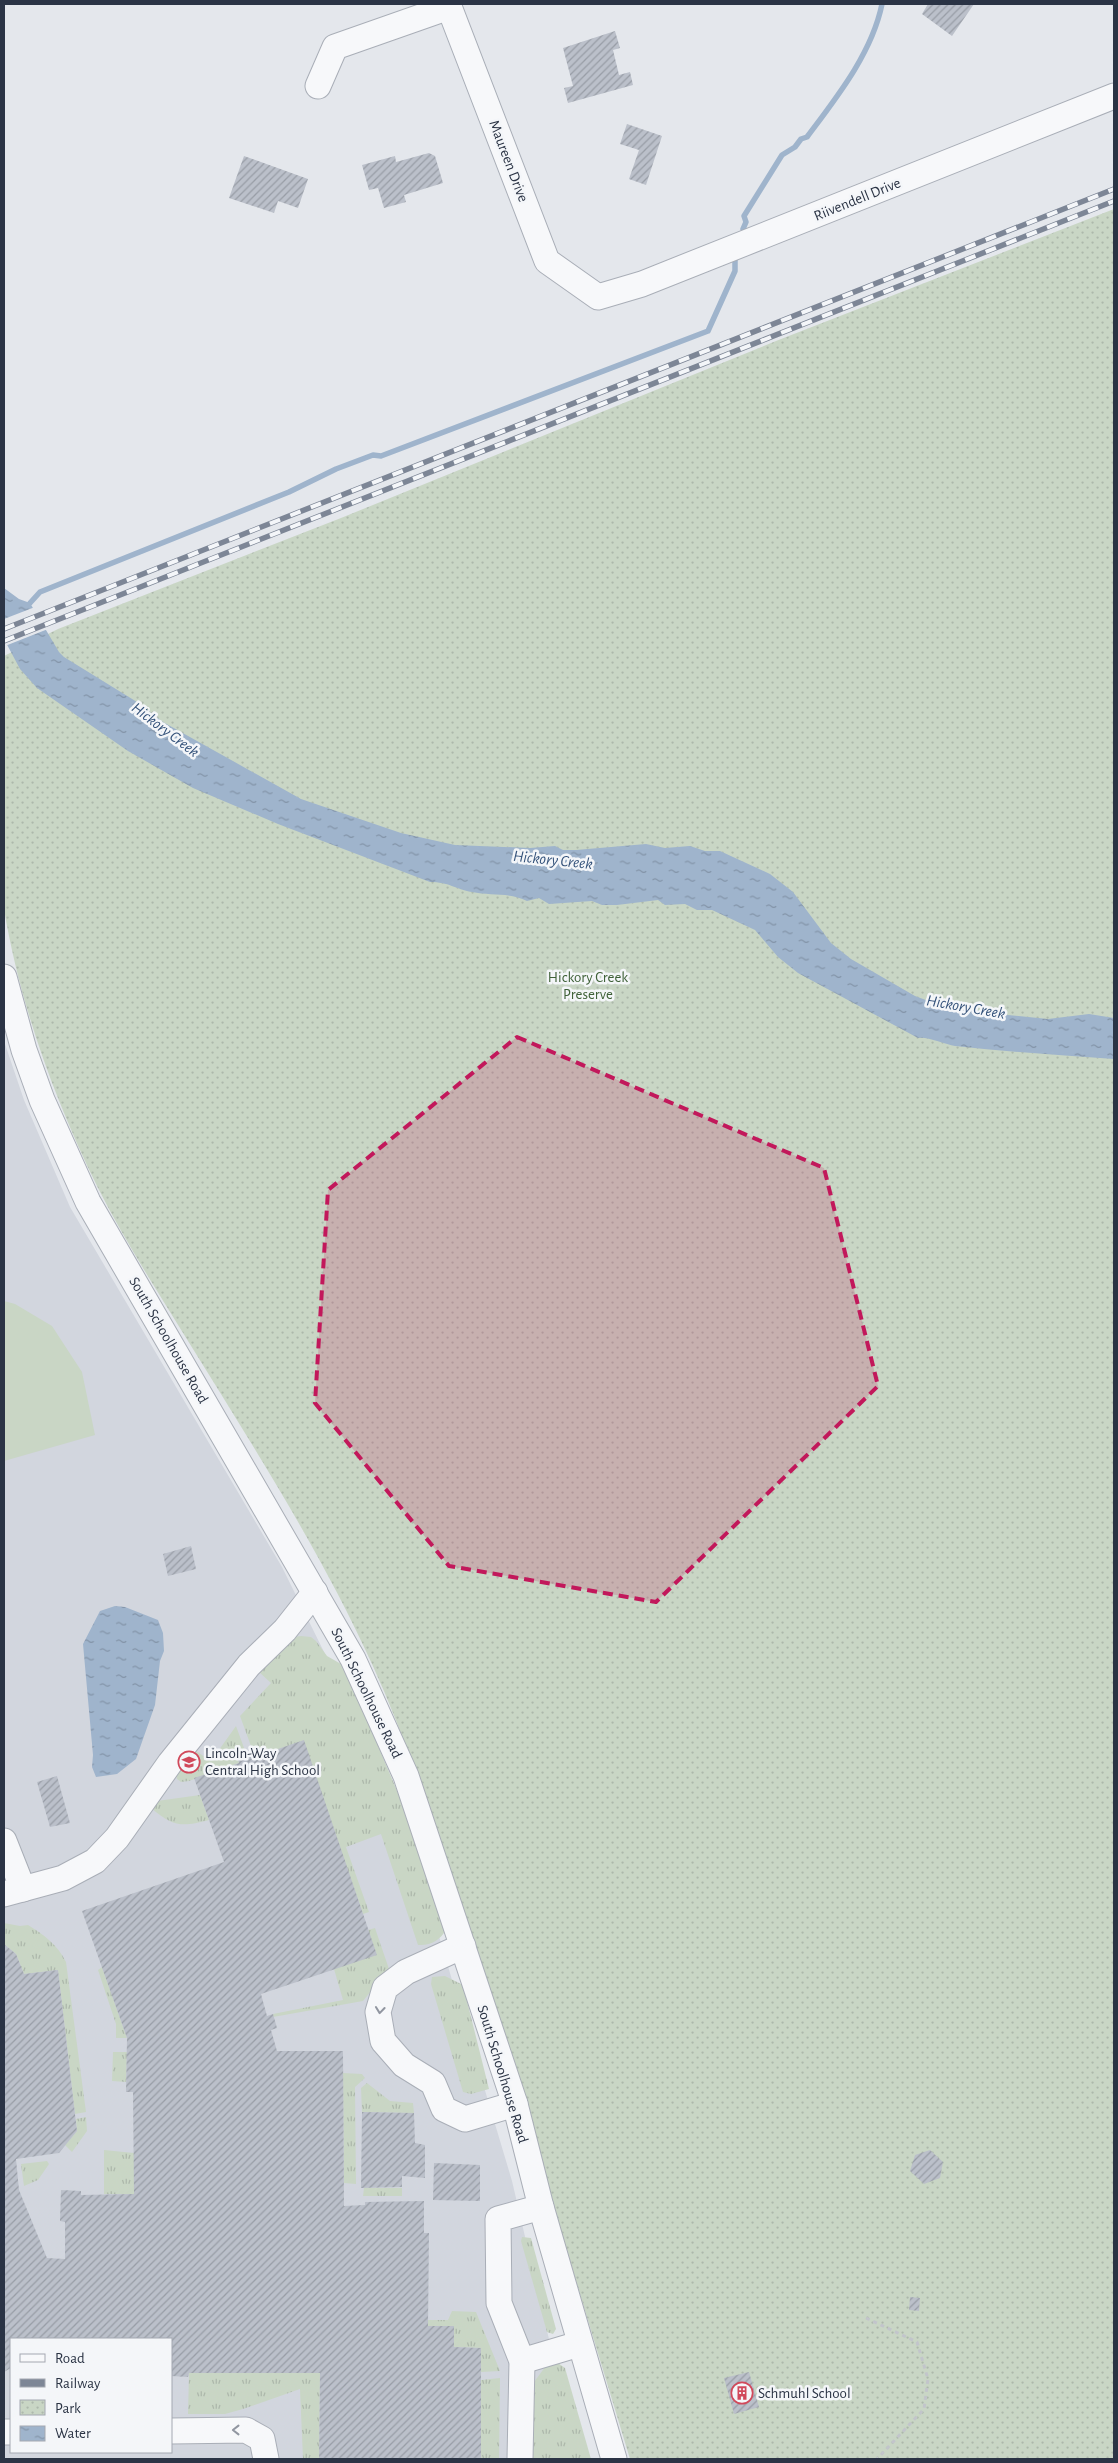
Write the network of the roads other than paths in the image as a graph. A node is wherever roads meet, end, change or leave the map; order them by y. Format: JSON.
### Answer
{"nodes":[{"id":1,"x":448,"y":5,"type":"edge"},
{"id":2,"x":318,"y":86,"type":"dead end"},
{"id":3,"x":1114,"y":96,"type":"edge"},
{"id":4,"x":598,"y":297,"type":"joint"},
{"id":5,"x":4,"y":977,"type":"edge"},
{"id":6,"x":315,"y":1592,"type":"junction"},
{"id":7,"x":4,"y":1842,"type":"edge"},
{"id":8,"x":14,"y":1892,"type":"edge"},
{"id":9,"x":462,"y":1946,"type":"junction"},
{"id":10,"x":515,"y":2104,"type":"junction"},
{"id":11,"x":541,"y":2207,"type":"junction"},
{"id":12,"x":579,"y":2344,"type":"junction"},
{"id":13,"x":522,"y":2361,"type":"junction"},
{"id":14,"x":172,"y":2430,"type":"edge"},
{"id":15,"x":266,"y":2459,"type":"edge"},
{"id":16,"x":520,"y":2459,"type":"edge"},
{"id":17,"x":614,"y":2459,"type":"edge"}],
"edges":[{"from":1,"to":2,"type":"street"},
{"from":1,"to":4,"type":"street","name":"Maureen Drive"},
{"from":3,"to":4,"type":"street","name":"Riivendell Drive"},
{"from":5,"to":6,"type":"street","name":"South Schoolhouse Road"},
{"from":6,"to":8,"type":"street"},
{"from":6,"to":9,"type":"street","name":"South Schoolhouse Road"},
{"from":7,"to":8,"type":"street"},
{"from":9,"to":10,"type":"street","name":"South Schoolhouse Road"},
{"from":9,"to":10,"type":"street","one_way":true},
{"from":10,"to":11,"type":"street","name":"South Schoolhouse Road"},
{"from":11,"to":12,"type":"street","name":"South Schoolhouse Road"},
{"from":11,"to":13,"type":"street"},
{"from":12,"to":13,"type":"street"},
{"from":12,"to":17,"type":"street","name":"South Schoolhouse Road"},
{"from":13,"to":16,"type":"street"},
{"from":15,"to":14,"type":"street","one_way":true}]}
